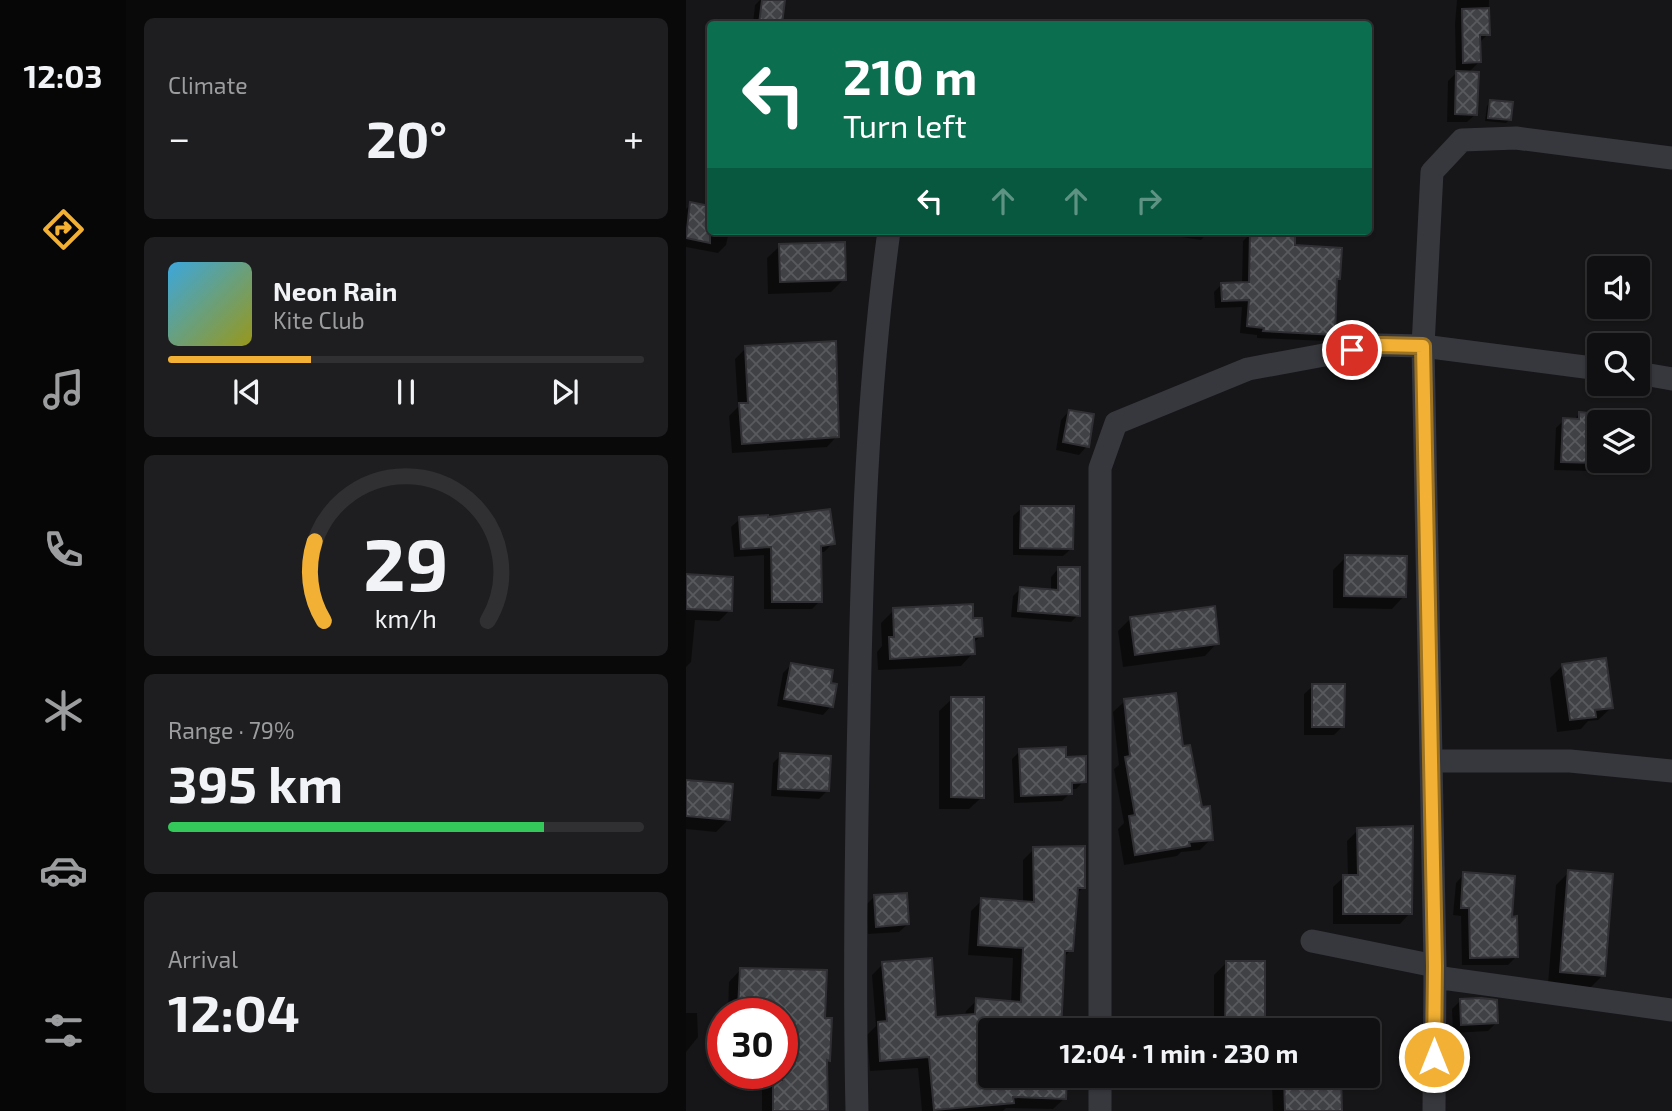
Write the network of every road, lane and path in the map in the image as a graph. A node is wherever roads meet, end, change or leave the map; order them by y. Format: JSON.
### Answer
{"nodes":[{"id":1,"x":1672,"y":158,"type":"edge"},
{"id":2,"x":888,"y":235,"type":"edge"},
{"id":3,"x":1423,"y":346,"type":"junction"},
{"id":4,"x":1587,"y":367,"type":"edge"},
{"id":5,"x":1650,"y":375,"type":"edge"},
{"id":6,"x":1672,"y":379,"type":"edge"},
{"id":7,"x":1431,"y":761,"type":"junction"},
{"id":8,"x":1672,"y":771,"type":"edge"},
{"id":9,"x":1312,"y":941,"type":"dead end"},
{"id":10,"x":1435,"y":971,"type":"junction"},
{"id":11,"x":1672,"y":1010,"type":"edge"},
{"id":12,"x":1100,"y":1018,"type":"edge"},
{"id":13,"x":1100,"y":1088,"type":"edge"},
{"id":14,"x":857,"y":1111,"type":"edge"},
{"id":15,"x":1100,"y":1111,"type":"edge"},
{"id":16,"x":1434,"y":1111,"type":"edge"}],
"edges":[{"from":1,"to":3,"type":"street"},
{"from":2,"to":14,"type":"street"},
{"from":3,"to":4,"type":"street"},
{"from":3,"to":7,"type":"street"},
{"from":3,"to":12,"type":"street"},
{"from":5,"to":6,"type":"street"},
{"from":7,"to":8,"type":"street"},
{"from":7,"to":10,"type":"street"},
{"from":9,"to":10,"type":"street"},
{"from":10,"to":11,"type":"street"},
{"from":10,"to":16,"type":"street"},
{"from":13,"to":15,"type":"street"}]}
